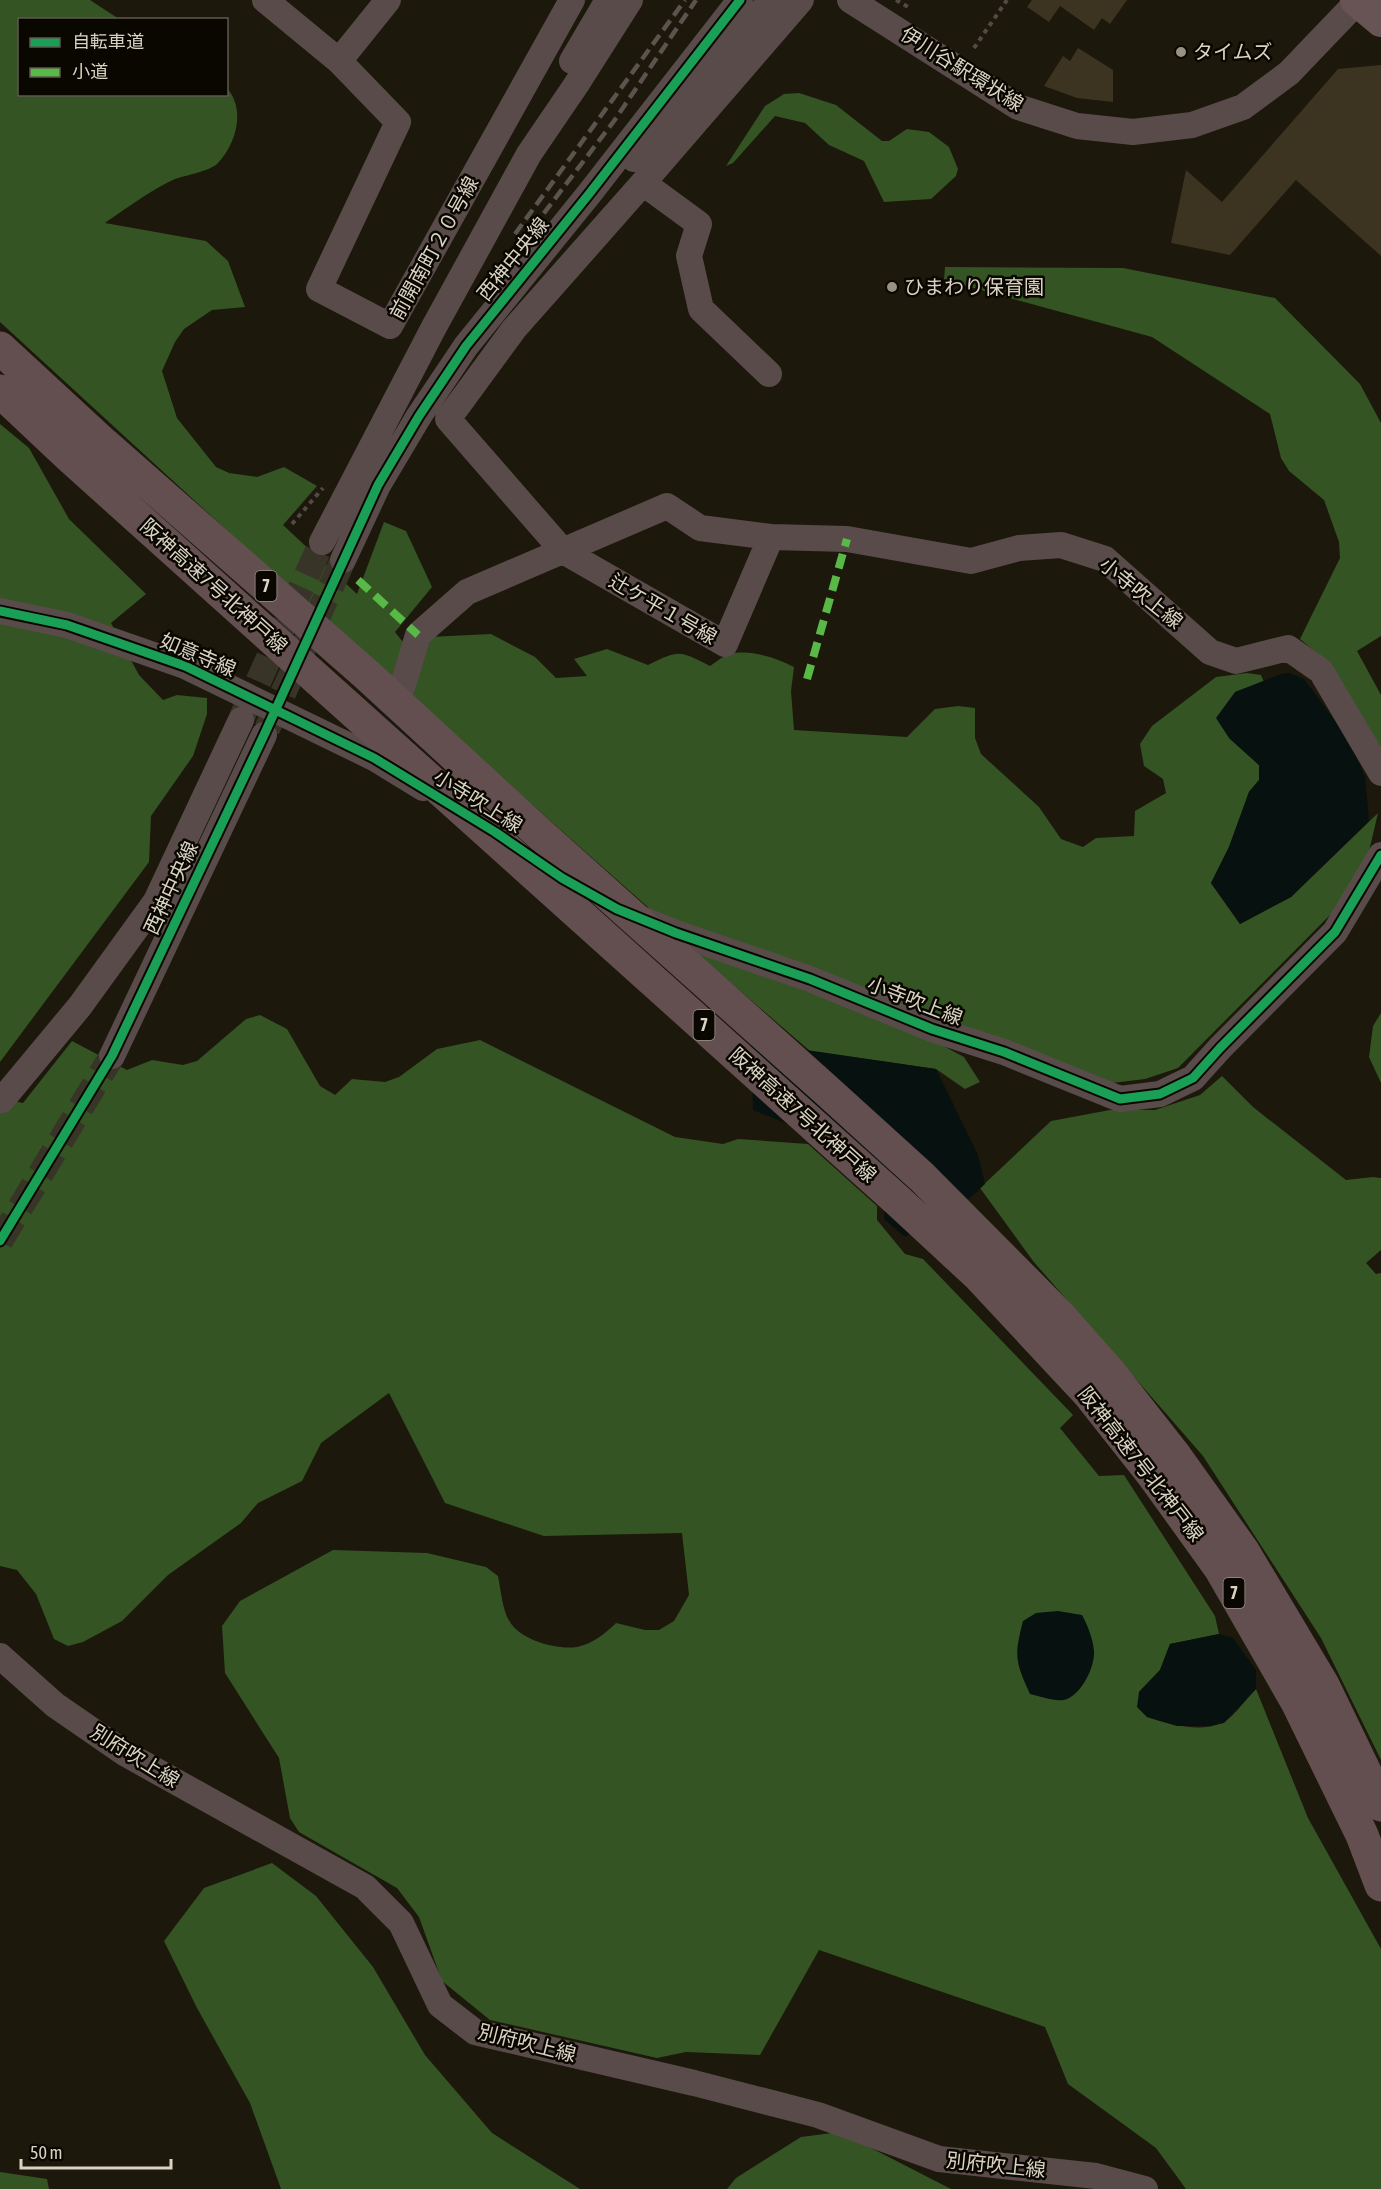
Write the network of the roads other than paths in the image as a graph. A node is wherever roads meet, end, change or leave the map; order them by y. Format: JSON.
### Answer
{"nodes":[{"id":1,"x":265,"y":0,"type":"edge"},
{"id":2,"x":388,"y":0,"type":"edge"},
{"id":3,"x":608,"y":0,"type":"edge"},
{"id":4,"x":630,"y":0,"type":"edge"},
{"id":5,"x":740,"y":0,"type":"edge"},
{"id":6,"x":771,"y":0,"type":"edge"},
{"id":7,"x":801,"y":0,"type":"edge"},
{"id":8,"x":850,"y":0,"type":"edge"},
{"id":9,"x":1356,"y":1,"type":"edge"},
{"id":10,"x":563,"y":3,"type":"edge"},
{"id":11,"x":1381,"y":21,"type":"edge"},
{"id":12,"x":339,"y":61,"type":"junction"},
{"id":13,"x":643,"y":183,"type":"junction"},
{"id":14,"x":501,"y":303,"type":"junction"},
{"id":15,"x":434,"y":327,"type":"junction"},
{"id":16,"x":0,"y":348,"type":"edge"},
{"id":17,"x":768,"y":374,"type":"dead end"},
{"id":18,"x":0,"y":391,"type":"edge"},
{"id":19,"x":771,"y":537,"type":"junction"},
{"id":20,"x":322,"y":542,"type":"tunnel mouth"},
{"id":21,"x":563,"y":551,"type":"junction"},
{"id":22,"x":343,"y":560,"type":"tunnel mouth"},
{"id":23,"x":0,"y":610,"type":"edge"},
{"id":24,"x":403,"y":685,"type":"dead end"},
{"id":25,"x":241,"y":720,"type":"tunnel mouth"},
{"id":26,"x":264,"y":735,"type":"tunnel mouth"},
{"id":27,"x":374,"y":758,"type":"joint"},
{"id":28,"x":1381,"y":773,"type":"edge"},
{"id":29,"x":1381,"y":855,"type":"edge"},
{"id":30,"x":112,"y":1056,"type":"tunnel mouth"},
{"id":31,"x":2,"y":1100,"type":"dead end"},
{"id":32,"x":1046,"y":1324,"type":"junction"},
{"id":33,"x":0,"y":1656,"type":"edge"},
{"id":34,"x":1381,"y":1805,"type":"edge"},
{"id":35,"x":1381,"y":1885,"type":"edge"},
{"id":36,"x":1145,"y":2189,"type":"edge"}],
"edges":[{"from":1,"to":12,"type":"street","name":"前開南町２０号線"},
{"from":2,"to":12,"type":"street"},
{"from":3,"to":15,"type":"street"},
{"from":4,"to":15,"type":"street","name":"西神中央線"},
{"from":5,"to":14,"type":"street","name":"西神中央線"},
{"from":6,"to":14,"type":"street"},
{"from":7,"to":13,"type":"street"},
{"from":8,"to":9,"type":"street","name":"伊川谷駅環状線"},
{"from":9,"to":11,"type":"main road"},
{"from":10,"to":12,"type":"street","name":"前開南町２０号線"},
{"from":13,"to":17,"type":"street"},
{"from":13,"to":21,"type":"street"},
{"from":14,"to":22,"type":"street","name":"西神中央線"},
{"from":15,"to":20,"type":"street","name":"西神中央線"},
{"from":16,"to":32,"type":"highway","name":"阪神高速7号北神戸線","number":"7"},
{"from":18,"to":32,"type":"highway","name":"阪神高速7号北神戸線","number":"7"},
{"from":19,"to":21,"type":"street","name":"小寺吹上線"},
{"from":19,"to":21,"type":"street","name":"辻ケ平１号線"},
{"from":19,"to":28,"type":"street","name":"小寺吹上線"},
{"from":21,"to":24,"type":"street","name":"小寺吹上線"},
{"from":23,"to":27,"type":"street","name":"如意寺線"},
{"from":25,"to":31,"type":"street","name":"西神中央線"},
{"from":26,"to":30,"type":"street","name":"西神中央線"},
{"from":27,"to":29,"type":"street","name":"小寺吹上線"},
{"from":32,"to":34,"type":"highway","name":"阪神高速7号北神戸線","number":"7"},
{"from":32,"to":35,"type":"highway","name":"阪神高速7号北神戸線","number":"7"},
{"from":33,"to":36,"type":"street","name":"別府吹上線"}]}
